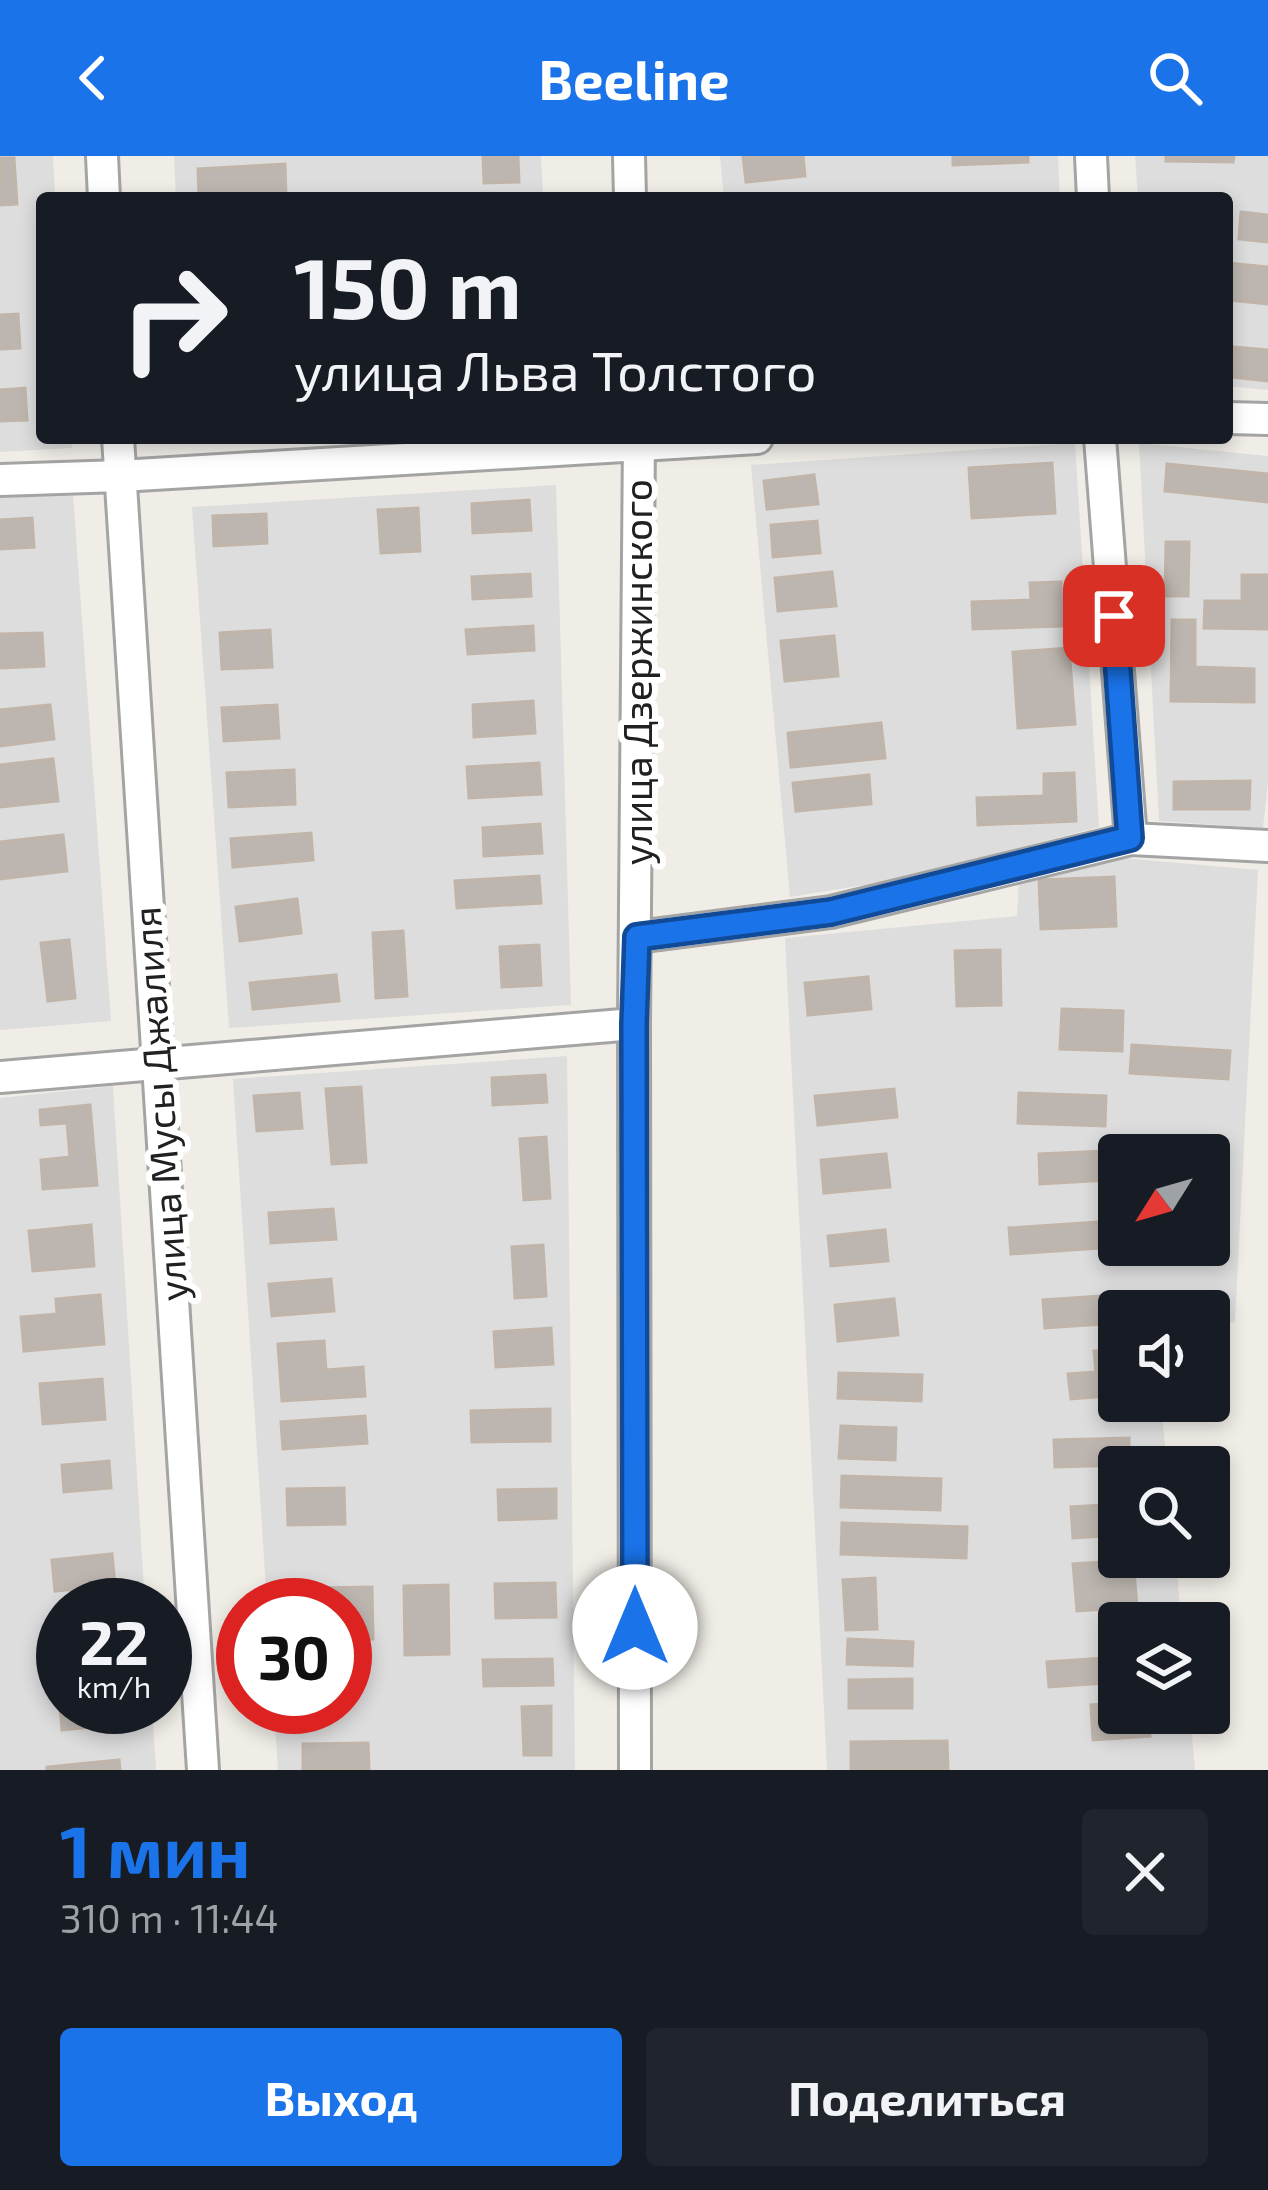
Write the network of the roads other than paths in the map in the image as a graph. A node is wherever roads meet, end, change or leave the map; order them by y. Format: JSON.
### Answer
{"nodes":[{"id":1,"x":102,"y":156,"type":"edge"},
{"id":2,"x":629,"y":156,"type":"edge"},
{"id":3,"x":1091,"y":156,"type":"edge"},
{"id":4,"x":104,"y":192,"type":"edge"},
{"id":5,"x":630,"y":192,"type":"edge"},
{"id":6,"x":1093,"y":192,"type":"edge"},
{"id":7,"x":1233,"y":418,"type":"edge"},
{"id":8,"x":1268,"y":419,"type":"edge"},
{"id":9,"x":118,"y":444,"type":"edge"},
{"id":10,"x":608,"y":444,"type":"edge"},
{"id":11,"x":639,"y":444,"type":"edge"},
{"id":12,"x":1100,"y":444,"type":"edge"},
{"id":13,"x":120,"y":476,"type":"junction"},
{"id":14,"x":0,"y":480,"type":"edge"},
{"id":15,"x":1130,"y":838,"type":"junction"},
{"id":16,"x":1268,"y":846,"type":"edge"},
{"id":17,"x":637,"y":937,"type":"junction"},
{"id":18,"x":634,"y":1024,"type":"junction"},
{"id":19,"x":157,"y":1064,"type":"junction"},
{"id":20,"x":0,"y":1077,"type":"edge"},
{"id":21,"x":203,"y":1770,"type":"edge"},
{"id":22,"x":634,"y":1770,"type":"edge"}],
"edges":[{"from":1,"to":4,"type":"street"},
{"from":2,"to":5,"type":"street"},
{"from":3,"to":6,"type":"street"},
{"from":7,"to":8,"type":"street"},
{"from":9,"to":13,"type":"street","name":"улица Мусы Джалиля"},
{"from":10,"to":13,"type":"street"},
{"from":11,"to":17,"type":"street","name":"улица Дзержинского"},
{"from":12,"to":15,"type":"street"},
{"from":13,"to":14,"type":"street"},
{"from":13,"to":19,"type":"street","name":"улица Мусы Джалиля"},
{"from":15,"to":16,"type":"street"},
{"from":15,"to":17,"type":"street"},
{"from":17,"to":18,"type":"street","name":"улица Дзержинского"},
{"from":18,"to":19,"type":"street"},
{"from":18,"to":22,"type":"street","name":"улица Дзержинского"},
{"from":19,"to":20,"type":"street"},
{"from":19,"to":21,"type":"street","name":"улица Мусы Джалиля"}]}
